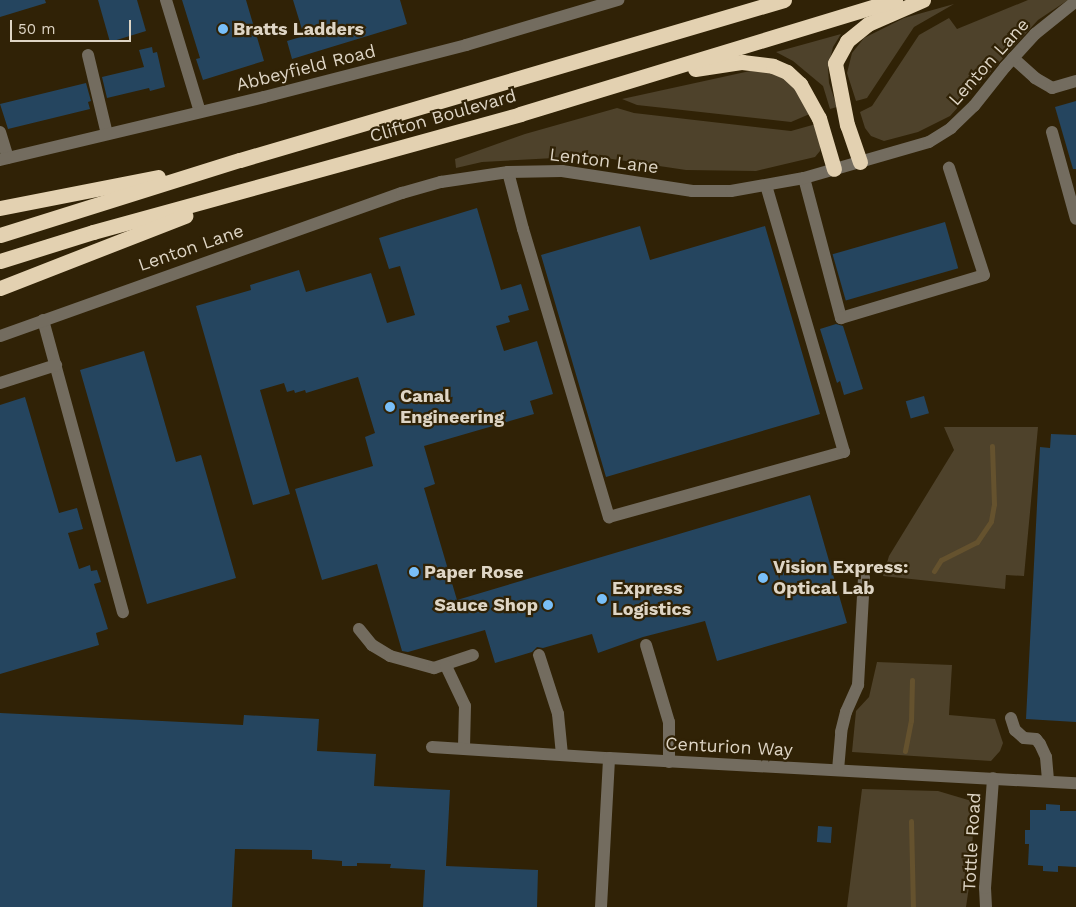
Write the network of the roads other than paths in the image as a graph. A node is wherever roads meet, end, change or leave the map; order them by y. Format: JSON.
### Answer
{"nodes":[{"id":1,"x":166,"y":0,"type":"edge"},
{"id":2,"x":618,"y":0,"type":"edge"},
{"id":3,"x":784,"y":0,"type":"edge"},
{"id":4,"x":895,"y":0,"type":"edge"},
{"id":5,"x":924,"y":0,"type":"edge"},
{"id":6,"x":1076,"y":2,"type":"edge"},
{"id":7,"x":88,"y":56,"type":"dead end"},
{"id":8,"x":1013,"y":58,"type":"junction"},
{"id":9,"x":1076,"y":81,"type":"edge"},
{"id":10,"x":615,"y":84,"type":"junction"},
{"id":11,"x":200,"y":112,"type":"junction"},
{"id":12,"x":0,"y":132,"type":"edge"},
{"id":13,"x":1052,"y":132,"type":"dead end"},
{"id":14,"x":107,"y":134,"type":"junction"},
{"id":15,"x":4,"y":159,"type":"edge"},
{"id":16,"x":240,"y":160,"type":"junction"},
{"id":17,"x":860,"y":162,"type":"junction"},
{"id":18,"x":949,"y":168,"type":"dead end"},
{"id":19,"x":834,"y":169,"type":"junction"},
{"id":20,"x":508,"y":172,"type":"junction"},
{"id":21,"x":804,"y":178,"type":"junction"},
{"id":22,"x":766,"y":185,"type":"junction"},
{"id":23,"x":248,"y":190,"type":"junction"},
{"id":24,"x":0,"y":208,"type":"edge"},
{"id":25,"x":1076,"y":219,"type":"edge"},
{"id":26,"x":0,"y":235,"type":"edge"},
{"id":27,"x":0,"y":261,"type":"edge"},
{"id":28,"x":0,"y":288,"type":"edge"},
{"id":29,"x":43,"y":320,"type":"junction"},
{"id":30,"x":0,"y":336,"type":"edge"},
{"id":31,"x":56,"y":365,"type":"junction"},
{"id":32,"x":0,"y":383,"type":"edge"},
{"id":33,"x":864,"y":577,"type":"dead end"},
{"id":34,"x":124,"y":612,"type":"dead end"},
{"id":35,"x":359,"y":629,"type":"dead end"},
{"id":36,"x":646,"y":645,"type":"dead end"},
{"id":37,"x":473,"y":655,"type":"dead end"},
{"id":38,"x":539,"y":655,"type":"dead end"},
{"id":39,"x":446,"y":666,"type":"junction"},
{"id":40,"x":1011,"y":718,"type":"dead end"},
{"id":41,"x":432,"y":747,"type":"dead end"},
{"id":42,"x":464,"y":748,"type":"junction"},
{"id":43,"x":562,"y":755,"type":"junction"},
{"id":44,"x":609,"y":758,"type":"junction"},
{"id":45,"x":669,"y":762,"type":"junction"},
{"id":46,"x":838,"y":770,"type":"junction"},
{"id":47,"x":993,"y":778,"type":"junction"},
{"id":48,"x":1048,"y":781,"type":"junction"},
{"id":49,"x":1076,"y":783,"type":"edge"},
{"id":50,"x":601,"y":907,"type":"edge"},
{"id":51,"x":986,"y":907,"type":"edge"}],
"edges":[{"from":1,"to":11,"type":"street"},
{"from":2,"to":11,"type":"street","name":"Abbeyfield Road"},
{"from":3,"to":16,"type":"highway","name":"Clifton Boulevard"},
{"from":4,"to":10,"type":"highway","name":"Clifton Boulevard"},
{"from":5,"to":17,"type":"highway"},
{"from":6,"to":8,"type":"street","name":"Lenton Lane"},
{"from":7,"to":14,"type":"street"},
{"from":8,"to":9,"type":"street"},
{"from":8,"to":17,"type":"street","name":"Lenton Lane"},
{"from":10,"to":19,"type":"highway"},
{"from":10,"to":23,"type":"highway","name":"Clifton Boulevard"},
{"from":11,"to":14,"type":"street","name":"Abbeyfield Road"},
{"from":12,"to":15,"type":"street"},
{"from":13,"to":25,"type":"street"},
{"from":14,"to":15,"type":"street","name":"Abbeyfield Road"},
{"from":16,"to":24,"type":"highway"},
{"from":16,"to":26,"type":"highway","name":"Clifton Boulevard"},
{"from":17,"to":19,"type":"street","name":"Lenton Lane"},
{"from":18,"to":21,"type":"street"},
{"from":19,"to":21,"type":"street","name":"Lenton Lane"},
{"from":20,"to":22,"type":"street","name":"Lenton Lane"},
{"from":20,"to":22,"type":"street"},
{"from":20,"to":29,"type":"street","name":"Lenton Lane"},
{"from":21,"to":22,"type":"street","name":"Lenton Lane"},
{"from":23,"to":27,"type":"highway","name":"Clifton Boulevard"},
{"from":23,"to":28,"type":"highway"},
{"from":29,"to":30,"type":"street","name":"Lenton Lane"},
{"from":29,"to":31,"type":"street"},
{"from":31,"to":32,"type":"street"},
{"from":31,"to":34,"type":"street"},
{"from":33,"to":46,"type":"street"},
{"from":35,"to":39,"type":"street"},
{"from":36,"to":45,"type":"street"},
{"from":37,"to":39,"type":"street"},
{"from":38,"to":43,"type":"street"},
{"from":39,"to":42,"type":"street"},
{"from":40,"to":48,"type":"street"},
{"from":41,"to":42,"type":"street","name":"Centurion Way"},
{"from":42,"to":43,"type":"street","name":"Centurion Way"},
{"from":43,"to":44,"type":"street","name":"Centurion Way"},
{"from":44,"to":45,"type":"street","name":"Centurion Way"},
{"from":44,"to":50,"type":"street"},
{"from":45,"to":46,"type":"street","name":"Centurion Way"},
{"from":46,"to":47,"type":"street","name":"Centurion Way"},
{"from":47,"to":48,"type":"street","name":"Centurion Way"},
{"from":47,"to":51,"type":"street","name":"Tottle Road"},
{"from":48,"to":49,"type":"street","name":"Centurion Way"}]}
